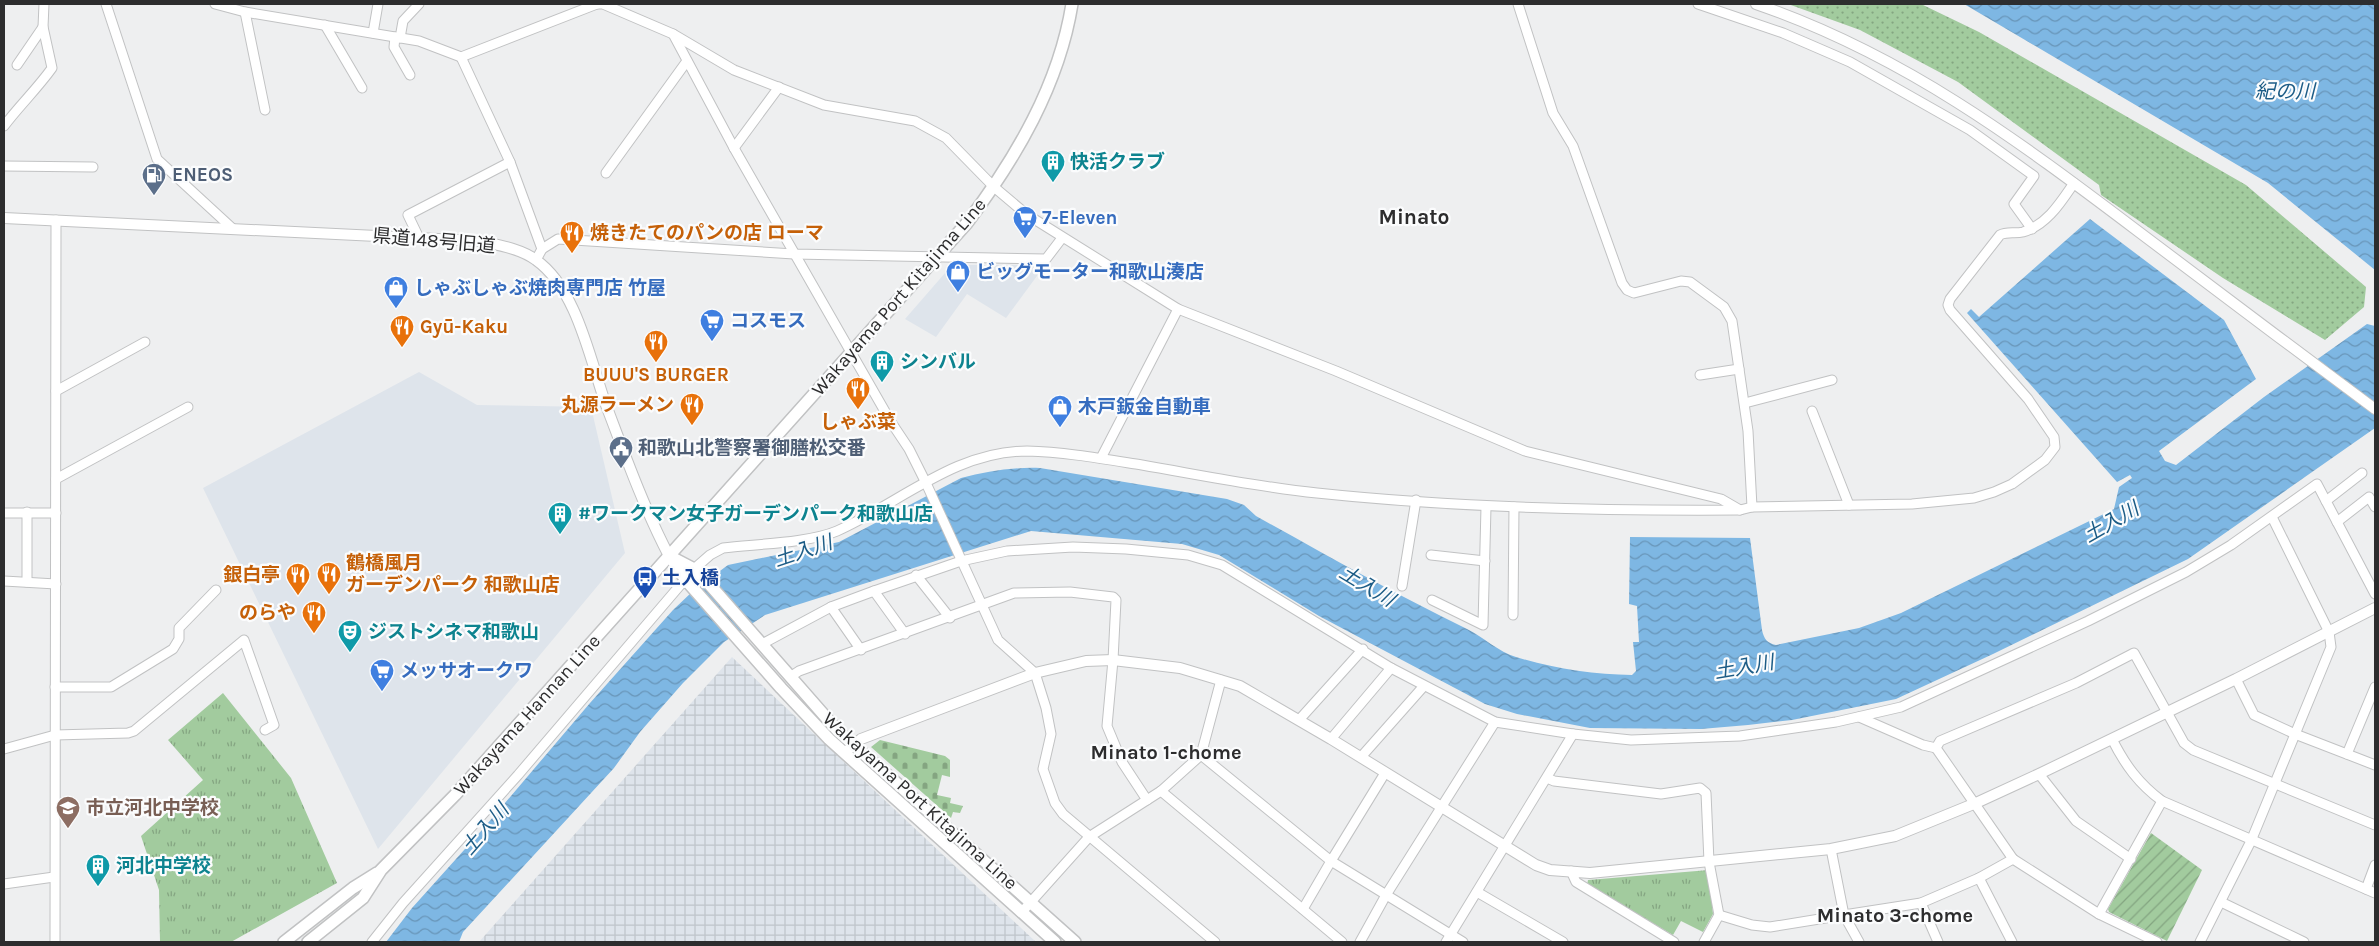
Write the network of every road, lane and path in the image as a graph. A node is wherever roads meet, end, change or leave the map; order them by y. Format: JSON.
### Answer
{"nodes":[{"id":1,"x":44,"y":4,"type":"edge"},
{"id":2,"x":106,"y":4,"type":"edge"},
{"id":3,"x":214,"y":4,"type":"edge"},
{"id":4,"x":378,"y":4,"type":"edge"},
{"id":5,"x":419,"y":4,"type":"edge"},
{"id":6,"x":596,"y":4,"type":"edge"},
{"id":7,"x":1072,"y":4,"type":"edge"},
{"id":8,"x":1518,"y":4,"type":"edge"},
{"id":9,"x":1698,"y":4,"type":"edge"},
{"id":10,"x":1756,"y":4,"type":"edge"},
{"id":11,"x":231,"y":6,"type":"edge"},
{"id":12,"x":245,"y":12,"type":"junction"},
{"id":13,"x":325,"y":25,"type":"junction"},
{"id":14,"x":43,"y":27,"type":"junction"},
{"id":15,"x":373,"y":33,"type":"junction"},
{"id":16,"x":673,"y":34,"type":"junction"},
{"id":17,"x":398,"y":37,"type":"junction"},
{"id":18,"x":461,"y":57,"type":"junction"},
{"id":19,"x":687,"y":61,"type":"junction"},
{"id":20,"x":17,"y":65,"type":"dead end"},
{"id":21,"x":410,"y":75,"type":"dead end"},
{"id":22,"x":779,"y":87,"type":"junction"},
{"id":23,"x":362,"y":88,"type":"dead end"},
{"id":24,"x":265,"y":110,"type":"dead end"},
{"id":25,"x":4,"y":126,"type":"edge"},
{"id":26,"x":734,"y":148,"type":"junction"},
{"id":27,"x":510,"y":162,"type":"junction"},
{"id":28,"x":4,"y":166,"type":"edge"},
{"id":29,"x":93,"y":167,"type":"dead end"},
{"id":30,"x":606,"y":173,"type":"dead end"},
{"id":31,"x":2074,"y":183,"type":"junction"},
{"id":32,"x":994,"y":187,"type":"junction"},
{"id":33,"x":4,"y":218,"type":"edge"},
{"id":34,"x":56,"y":220,"type":"junction"},
{"id":35,"x":232,"y":228,"type":"junction"},
{"id":36,"x":2032,"y":229,"type":"junction"},
{"id":37,"x":419,"y":238,"type":"junction"},
{"id":38,"x":1062,"y":238,"type":"junction"},
{"id":39,"x":542,"y":249,"type":"junction"},
{"id":40,"x":794,"y":254,"type":"junction"},
{"id":41,"x":937,"y":257,"type":"junction"},
{"id":42,"x":536,"y":260,"type":"junction"},
{"id":43,"x":1178,"y":309,"type":"junction"},
{"id":44,"x":145,"y":342,"type":"dead end"},
{"id":45,"x":851,"y":353,"type":"junction"},
{"id":46,"x":1739,"y":369,"type":"junction"},
{"id":47,"x":1700,"y":375,"type":"dead end"},
{"id":48,"x":1832,"y":380,"type":"dead end"},
{"id":49,"x":56,"y":390,"type":"junction"},
{"id":50,"x":1745,"y":404,"type":"junction"},
{"id":51,"x":188,"y":407,"type":"dead end"},
{"id":52,"x":2375,"y":409,"type":"edge"},
{"id":53,"x":1812,"y":411,"type":"dead end"},
{"id":54,"x":1101,"y":458,"type":"junction"},
{"id":55,"x":2362,"y":473,"type":"dead end"},
{"id":56,"x":56,"y":479,"type":"junction"},
{"id":57,"x":928,"y":486,"type":"junction"},
{"id":58,"x":1416,"y":500,"type":"junction"},
{"id":59,"x":2326,"y":501,"type":"junction"},
{"id":60,"x":1848,"y":505,"type":"junction"},
{"id":61,"x":1486,"y":507,"type":"junction"},
{"id":62,"x":1514,"y":507,"type":"junction"},
{"id":63,"x":1752,"y":507,"type":"junction"},
{"id":64,"x":2375,"y":507,"type":"edge"},
{"id":65,"x":1740,"y":510,"type":"junction"},
{"id":66,"x":27,"y":512,"type":"junction"},
{"id":67,"x":4,"y":513,"type":"edge"},
{"id":68,"x":56,"y":513,"type":"junction"},
{"id":69,"x":2272,"y":518,"type":"junction"},
{"id":70,"x":2337,"y":522,"type":"junction"},
{"id":71,"x":1431,"y":555,"type":"dead end"},
{"id":72,"x":669,"y":556,"type":"junction"},
{"id":73,"x":960,"y":558,"type":"junction"},
{"id":74,"x":1485,"y":561,"type":"junction"},
{"id":75,"x":694,"y":569,"type":"junction"},
{"id":76,"x":916,"y":575,"type":"junction"},
{"id":77,"x":4,"y":581,"type":"edge"},
{"id":78,"x":26,"y":582,"type":"junction"},
{"id":79,"x":689,"y":582,"type":"junction"},
{"id":80,"x":56,"y":584,"type":"junction"},
{"id":81,"x":1402,"y":586,"type":"dead end"},
{"id":82,"x":216,"y":590,"type":"dead end"},
{"id":83,"x":874,"y":591,"type":"junction"},
{"id":84,"x":2375,"y":594,"type":"edge"},
{"id":85,"x":1432,"y":600,"type":"dead end"},
{"id":86,"x":984,"y":605,"type":"junction"},
{"id":87,"x":831,"y":607,"type":"junction"},
{"id":88,"x":2375,"y":608,"type":"edge"},
{"id":89,"x":1513,"y":615,"type":"dead end"},
{"id":90,"x":950,"y":618,"type":"junction"},
{"id":91,"x":2329,"y":632,"type":"junction"},
{"id":92,"x":905,"y":634,"type":"junction"},
{"id":93,"x":762,"y":644,"type":"junction"},
{"id":94,"x":861,"y":650,"type":"junction"},
{"id":95,"x":1363,"y":650,"type":"junction"},
{"id":96,"x":1114,"y":660,"type":"junction"},
{"id":97,"x":1391,"y":668,"type":"junction"},
{"id":98,"x":1035,"y":673,"type":"junction"},
{"id":99,"x":790,"y":677,"type":"junction"},
{"id":100,"x":2236,"y":679,"type":"junction"},
{"id":101,"x":1221,"y":680,"type":"junction"},
{"id":102,"x":55,"y":687,"type":"junction"},
{"id":103,"x":1423,"y":687,"type":"junction"},
{"id":104,"x":2375,"y":687,"type":"edge"},
{"id":105,"x":2166,"y":713,"type":"junction"},
{"id":106,"x":1859,"y":717,"type":"junction"},
{"id":107,"x":1299,"y":720,"type":"junction"},
{"id":108,"x":1495,"y":722,"type":"junction"},
{"id":109,"x":265,"y":730,"type":"dead end"},
{"id":110,"x":1573,"y":734,"type":"junction"},
{"id":111,"x":2295,"y":734,"type":"junction"},
{"id":112,"x":55,"y":735,"type":"junction"},
{"id":113,"x":1331,"y":739,"type":"junction"},
{"id":114,"x":2112,"y":739,"type":"junction"},
{"id":115,"x":1936,"y":748,"type":"junction"},
{"id":116,"x":849,"y":749,"type":"junction"},
{"id":117,"x":4,"y":750,"type":"edge"},
{"id":118,"x":2346,"y":754,"type":"junction"},
{"id":119,"x":1201,"y":755,"type":"junction"},
{"id":120,"x":1361,"y":758,"type":"junction"},
{"id":121,"x":2375,"y":765,"type":"edge"},
{"id":122,"x":1385,"y":772,"type":"junction"},
{"id":123,"x":2039,"y":774,"type":"junction"},
{"id":124,"x":1547,"y":778,"type":"junction"},
{"id":125,"x":2275,"y":783,"type":"junction"},
{"id":126,"x":1161,"y":791,"type":"junction"},
{"id":127,"x":1147,"y":800,"type":"junction"},
{"id":128,"x":2162,"y":801,"type":"junction"},
{"id":129,"x":1976,"y":803,"type":"junction"},
{"id":130,"x":1440,"y":808,"type":"junction"},
{"id":131,"x":2375,"y":825,"type":"edge"},
{"id":132,"x":1089,"y":837,"type":"junction"},
{"id":133,"x":2251,"y":841,"type":"junction"},
{"id":134,"x":1504,"y":846,"type":"junction"},
{"id":135,"x":1831,"y":849,"type":"junction"},
{"id":136,"x":2013,"y":859,"type":"junction"},
{"id":137,"x":2131,"y":859,"type":"junction"},
{"id":138,"x":1331,"y":861,"type":"junction"},
{"id":139,"x":1710,"y":862,"type":"junction"},
{"id":140,"x":2375,"y":865,"type":"edge"},
{"id":141,"x":381,"y":870,"type":"junction"},
{"id":142,"x":1571,"y":871,"type":"junction"},
{"id":143,"x":54,"y":877,"type":"junction"},
{"id":144,"x":1979,"y":878,"type":"junction"},
{"id":145,"x":4,"y":884,"type":"edge"},
{"id":146,"x":2371,"y":891,"type":"edge"},
{"id":147,"x":1477,"y":892,"type":"junction"},
{"id":148,"x":1386,"y":895,"type":"junction"},
{"id":149,"x":1031,"y":902,"type":"junction"},
{"id":150,"x":2221,"y":902,"type":"junction"},
{"id":151,"x":1921,"y":903,"type":"junction"},
{"id":152,"x":1303,"y":909,"type":"junction"},
{"id":153,"x":1021,"y":913,"type":"junction"},
{"id":154,"x":2099,"y":914,"type":"junction"},
{"id":155,"x":1720,"y":915,"type":"junction"},
{"id":156,"x":1844,"y":915,"type":"junction"},
{"id":157,"x":1449,"y":939,"type":"edge"},
{"id":158,"x":54,"y":942,"type":"edge"},
{"id":159,"x":284,"y":942,"type":"edge"},
{"id":160,"x":308,"y":942,"type":"edge"},
{"id":161,"x":372,"y":942,"type":"edge"},
{"id":162,"x":1054,"y":942,"type":"edge"},
{"id":163,"x":1075,"y":942,"type":"edge"},
{"id":164,"x":1215,"y":942,"type":"edge"},
{"id":165,"x":1342,"y":942,"type":"edge"},
{"id":166,"x":1360,"y":942,"type":"edge"},
{"id":167,"x":1463,"y":942,"type":"edge"},
{"id":168,"x":1563,"y":942,"type":"edge"},
{"id":169,"x":1674,"y":942,"type":"edge"},
{"id":170,"x":1704,"y":942,"type":"edge"},
{"id":171,"x":1859,"y":942,"type":"edge"},
{"id":172,"x":1938,"y":942,"type":"edge"},
{"id":173,"x":2012,"y":942,"type":"edge"},
{"id":174,"x":2157,"y":942,"type":"edge"},
{"id":175,"x":2200,"y":942,"type":"edge"},
{"id":176,"x":2304,"y":942,"type":"edge"}],
"edges":[{"from":1,"to":14,"type":"street"},
{"from":2,"to":35,"type":"street"},
{"from":3,"to":11,"type":"street"},
{"from":4,"to":15,"type":"street"},
{"from":5,"to":17,"type":"street"},
{"from":6,"to":16,"type":"street"},
{"from":6,"to":18,"type":"street"},
{"from":7,"to":32,"type":"main road","name":"Wakayama Port Kitajima Line"},
{"from":8,"to":46,"type":"street"},
{"from":9,"to":36,"type":"street"},
{"from":10,"to":31,"type":"street"},
{"from":11,"to":12,"type":"street"},
{"from":12,"to":13,"type":"street"},
{"from":12,"to":24,"type":"street"},
{"from":13,"to":15,"type":"street"},
{"from":13,"to":23,"type":"street"},
{"from":14,"to":20,"type":"street"},
{"from":14,"to":25,"type":"street"},
{"from":15,"to":17,"type":"street"},
{"from":16,"to":19,"type":"street"},
{"from":16,"to":22,"type":"street"},
{"from":17,"to":18,"type":"street"},
{"from":17,"to":21,"type":"street"},
{"from":18,"to":27,"type":"street"},
{"from":19,"to":26,"type":"street"},
{"from":19,"to":30,"type":"street"},
{"from":22,"to":26,"type":"street"},
{"from":22,"to":32,"type":"street"},
{"from":26,"to":40,"type":"street"},
{"from":27,"to":37,"type":"street"},
{"from":27,"to":39,"type":"street"},
{"from":28,"to":29,"type":"street"},
{"from":31,"to":36,"type":"street"},
{"from":31,"to":52,"type":"street"},
{"from":32,"to":38,"type":"street"},
{"from":32,"to":41,"type":"main road","name":"Wakayama Port Kitajima Line"},
{"from":33,"to":34,"type":"street","name":"県道148号旧道"},
{"from":34,"to":35,"type":"street","name":"県道148号旧道"},
{"from":34,"to":49,"type":"street"},
{"from":35,"to":37,"type":"street","name":"県道148号旧道"},
{"from":36,"to":60,"type":"street"},
{"from":37,"to":42,"type":"street","name":"県道148号旧道"},
{"from":38,"to":41,"type":"street"},
{"from":38,"to":43,"type":"street"},
{"from":39,"to":40,"type":"street"},
{"from":39,"to":42,"type":"street"},
{"from":40,"to":41,"type":"street"},
{"from":40,"to":45,"type":"street"},
{"from":41,"to":45,"type":"main road","name":"Wakayama Port Kitajima Line"},
{"from":42,"to":72,"type":"street","name":"県道148号旧道"},
{"from":43,"to":54,"type":"street"},
{"from":43,"to":65,"type":"street"},
{"from":44,"to":49,"type":"street"},
{"from":45,"to":57,"type":"street"},
{"from":45,"to":72,"type":"main road","name":"Wakayama Port Kitajima Line"},
{"from":46,"to":47,"type":"street"},
{"from":46,"to":50,"type":"street"},
{"from":48,"to":50,"type":"street"},
{"from":49,"to":56,"type":"street"},
{"from":50,"to":63,"type":"street"},
{"from":51,"to":56,"type":"street"},
{"from":53,"to":60,"type":"street"},
{"from":54,"to":57,"type":"street"},
{"from":54,"to":58,"type":"street"},
{"from":55,"to":59,"type":"street"},
{"from":56,"to":68,"type":"street"},
{"from":57,"to":73,"type":"street"},
{"from":57,"to":75,"type":"street"},
{"from":58,"to":61,"type":"street"},
{"from":58,"to":81,"type":"street"},
{"from":59,"to":69,"type":"street"},
{"from":59,"to":70,"type":"street"},
{"from":60,"to":63,"type":"street"},
{"from":61,"to":62,"type":"street"},
{"from":61,"to":74,"type":"street"},
{"from":62,"to":65,"type":"street"},
{"from":62,"to":89,"type":"street"},
{"from":63,"to":65,"type":"street"},
{"from":64,"to":70,"type":"street"},
{"from":66,"to":67,"type":"street"},
{"from":66,"to":68,"type":"street"},
{"from":66,"to":78,"type":"street"},
{"from":68,"to":80,"type":"street"},
{"from":69,"to":91,"type":"street"},
{"from":69,"to":106,"type":"street"},
{"from":70,"to":84,"type":"street"},
{"from":71,"to":74,"type":"street"},
{"from":72,"to":75,"type":"main road","name":"Wakayama Port Kitajima Line"},
{"from":72,"to":79,"type":"main road","name":"Wakayama Port Kitajima Line"},
{"from":72,"to":141,"type":"main road","name":"Wakayama Hannan Line"},
{"from":73,"to":76,"type":"street"},
{"from":73,"to":86,"type":"street"},
{"from":73,"to":95,"type":"street"},
{"from":74,"to":85,"type":"street"},
{"from":75,"to":79,"type":"street"},
{"from":75,"to":93,"type":"main road","name":"Wakayama Port Kitajima Line"},
{"from":76,"to":83,"type":"street"},
{"from":76,"to":90,"type":"street"},
{"from":77,"to":78,"type":"street"},
{"from":78,"to":80,"type":"street"},
{"from":79,"to":116,"type":"main road","name":"Wakayama Port Kitajima Line"},
{"from":79,"to":161,"type":"street"},
{"from":80,"to":102,"type":"street"},
{"from":82,"to":102,"type":"street"},
{"from":83,"to":87,"type":"street"},
{"from":83,"to":92,"type":"street"},
{"from":86,"to":90,"type":"street"},
{"from":86,"to":96,"type":"street"},
{"from":86,"to":98,"type":"street"},
{"from":87,"to":93,"type":"street"},
{"from":87,"to":94,"type":"street"},
{"from":88,"to":91,"type":"street"},
{"from":90,"to":92,"type":"street"},
{"from":91,"to":100,"type":"street"},
{"from":91,"to":111,"type":"street"},
{"from":92,"to":94,"type":"street"},
{"from":93,"to":99,"type":"main road","name":"Wakayama Port Kitajima Line"},
{"from":94,"to":99,"type":"street"},
{"from":95,"to":97,"type":"street"},
{"from":95,"to":107,"type":"street"},
{"from":96,"to":98,"type":"street"},
{"from":96,"to":101,"type":"street"},
{"from":96,"to":127,"type":"street"},
{"from":97,"to":103,"type":"street"},
{"from":97,"to":113,"type":"street"},
{"from":98,"to":116,"type":"street"},
{"from":98,"to":132,"type":"street"},
{"from":99,"to":116,"type":"main road","name":"Wakayama Port Kitajima Line"},
{"from":100,"to":105,"type":"street"},
{"from":100,"to":111,"type":"street"},
{"from":101,"to":107,"type":"street"},
{"from":101,"to":119,"type":"street"},
{"from":102,"to":112,"type":"street"},
{"from":103,"to":108,"type":"street"},
{"from":103,"to":120,"type":"street"},
{"from":104,"to":118,"type":"street"},
{"from":105,"to":114,"type":"street"},
{"from":105,"to":115,"type":"street"},
{"from":105,"to":125,"type":"street"},
{"from":106,"to":110,"type":"street"},
{"from":106,"to":115,"type":"street"},
{"from":107,"to":113,"type":"street"},
{"from":108,"to":110,"type":"street"},
{"from":108,"to":130,"type":"street"},
{"from":109,"to":112,"type":"street"},
{"from":110,"to":124,"type":"street"},
{"from":111,"to":118,"type":"street"},
{"from":111,"to":125,"type":"street"},
{"from":112,"to":117,"type":"street"},
{"from":112,"to":143,"type":"street"},
{"from":113,"to":120,"type":"street"},
{"from":114,"to":123,"type":"street"},
{"from":114,"to":128,"type":"street"},
{"from":115,"to":129,"type":"street"},
{"from":116,"to":149,"type":"main road","name":"Wakayama Port Kitajima Line"},
{"from":116,"to":153,"type":"main road","name":"Wakayama Port Kitajima Line"},
{"from":118,"to":121,"type":"street"},
{"from":119,"to":126,"type":"street"},
{"from":119,"to":138,"type":"street"},
{"from":120,"to":122,"type":"street"},
{"from":122,"to":130,"type":"street"},
{"from":122,"to":138,"type":"street"},
{"from":123,"to":129,"type":"street"},
{"from":123,"to":137,"type":"street"},
{"from":124,"to":134,"type":"street"},
{"from":124,"to":139,"type":"street"},
{"from":125,"to":131,"type":"street"},
{"from":125,"to":133,"type":"street"},
{"from":126,"to":127,"type":"street"},
{"from":126,"to":152,"type":"street"},
{"from":127,"to":132,"type":"street"},
{"from":128,"to":133,"type":"street"},
{"from":128,"to":137,"type":"street"},
{"from":129,"to":135,"type":"street"},
{"from":129,"to":136,"type":"street"},
{"from":130,"to":134,"type":"street"},
{"from":130,"to":148,"type":"street"},
{"from":132,"to":149,"type":"street"},
{"from":132,"to":164,"type":"street"},
{"from":133,"to":146,"type":"street"},
{"from":133,"to":150,"type":"street"},
{"from":134,"to":142,"type":"street"},
{"from":134,"to":147,"type":"street"},
{"from":135,"to":139,"type":"street"},
{"from":135,"to":156,"type":"street"},
{"from":136,"to":144,"type":"street"},
{"from":136,"to":154,"type":"street"},
{"from":137,"to":154,"type":"street"},
{"from":138,"to":148,"type":"street"},
{"from":138,"to":152,"type":"street"},
{"from":139,"to":142,"type":"street"},
{"from":139,"to":155,"type":"street"},
{"from":140,"to":146,"type":"street"},
{"from":141,"to":159,"type":"main road","name":"Wakayama Hannan Line"},
{"from":141,"to":160,"type":"main road","name":"Wakayama Hannan Line"},
{"from":142,"to":169,"type":"street"},
{"from":143,"to":145,"type":"street"},
{"from":143,"to":158,"type":"street"},
{"from":144,"to":151,"type":"street"},
{"from":144,"to":173,"type":"street"},
{"from":147,"to":157,"type":"street"},
{"from":147,"to":168,"type":"street"},
{"from":148,"to":157,"type":"street"},
{"from":148,"to":166,"type":"street"},
{"from":149,"to":153,"type":"street"},
{"from":149,"to":163,"type":"main road","name":"Wakayama Port Kitajima Line"},
{"from":150,"to":175,"type":"street"},
{"from":150,"to":176,"type":"street"},
{"from":151,"to":156,"type":"street"},
{"from":151,"to":172,"type":"street"},
{"from":152,"to":165,"type":"street"},
{"from":153,"to":162,"type":"main road","name":"Wakayama Port Kitajima Line"},
{"from":154,"to":174,"type":"street"},
{"from":155,"to":156,"type":"street"},
{"from":155,"to":170,"type":"street"},
{"from":156,"to":171,"type":"street"},
{"from":157,"to":167,"type":"street"}]}
